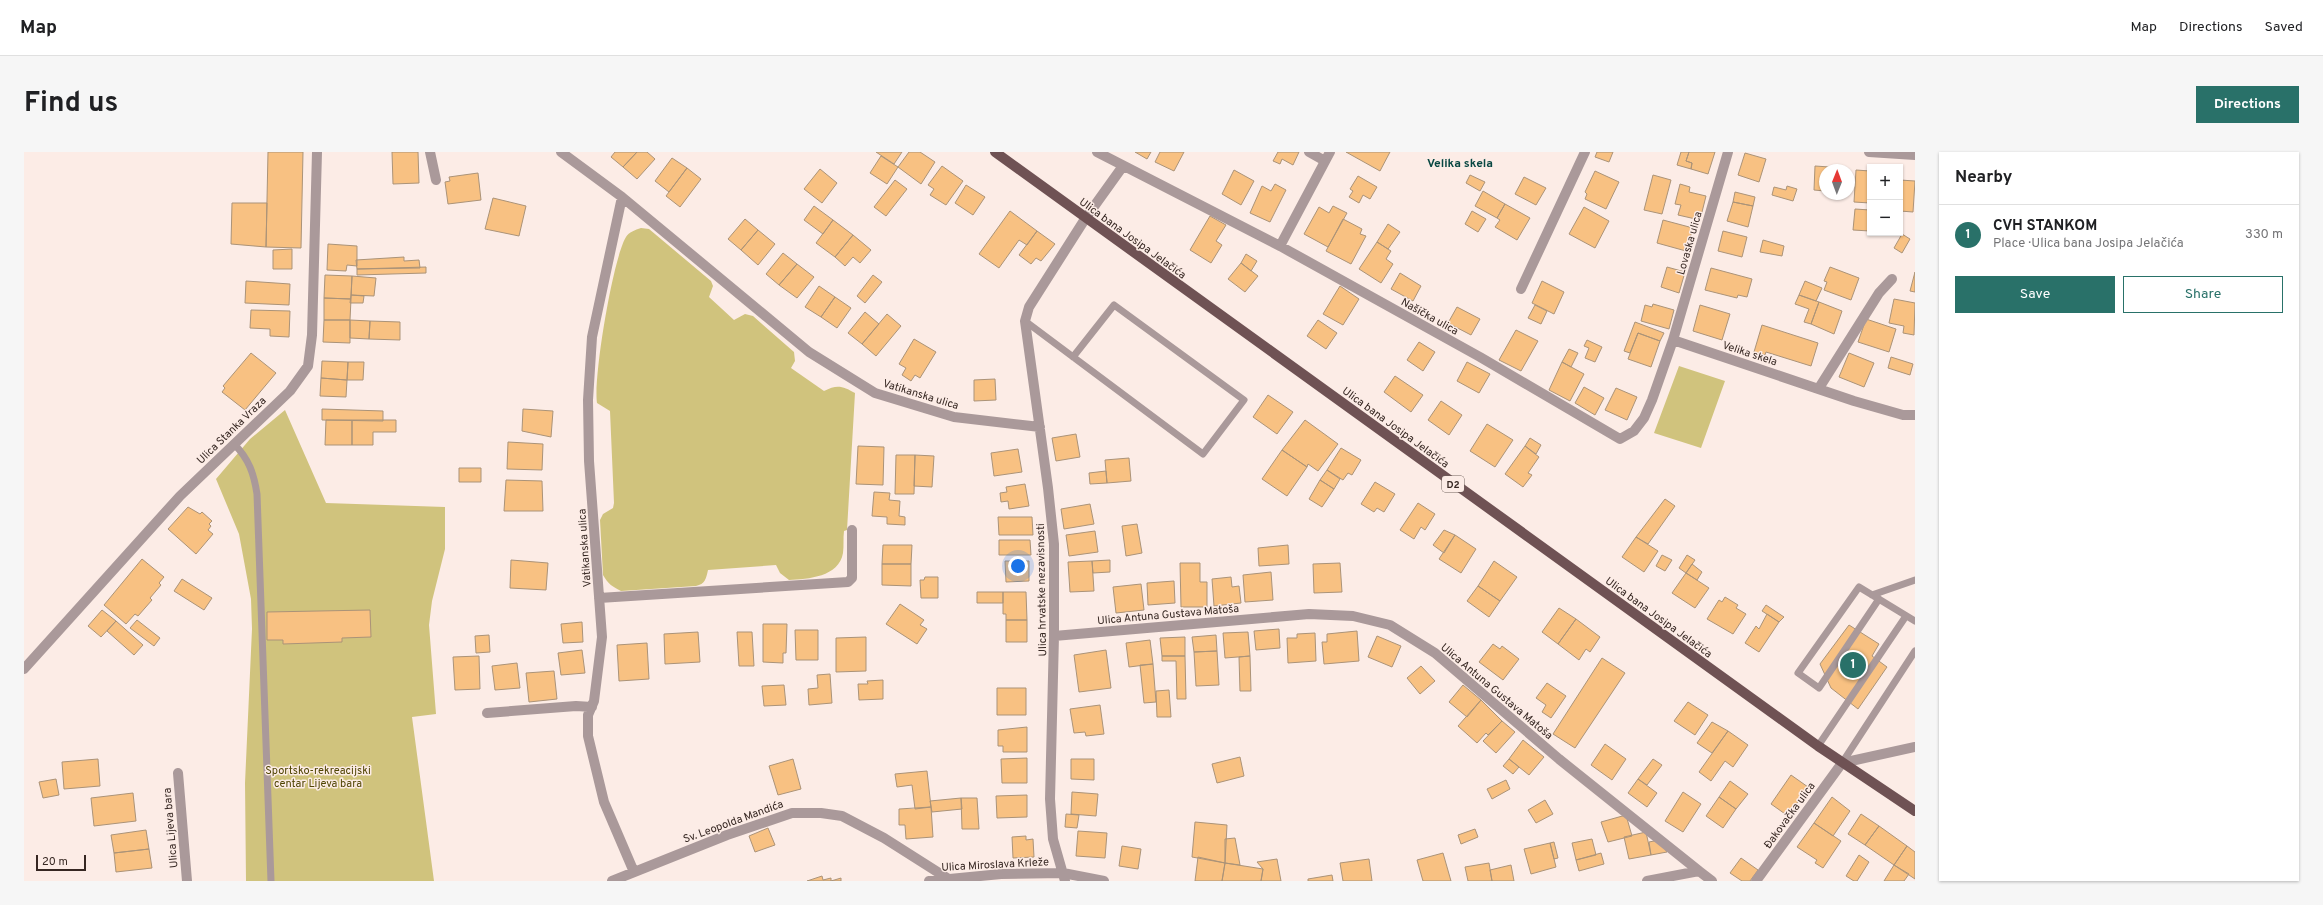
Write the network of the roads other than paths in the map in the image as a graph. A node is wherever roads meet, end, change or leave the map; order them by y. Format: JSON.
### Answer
{"nodes":[{"id":1,"x":317,"y":152,"type":"edge"},
{"id":2,"x":430,"y":152,"type":"edge"},
{"id":3,"x":561,"y":152,"type":"edge"},
{"id":4,"x":995,"y":152,"type":"edge"},
{"id":5,"x":1097,"y":152,"type":"edge"},
{"id":6,"x":1309,"y":152,"type":"edge"},
{"id":7,"x":1330,"y":152,"type":"edge"},
{"id":8,"x":1585,"y":152,"type":"edge"},
{"id":9,"x":1728,"y":152,"type":"edge"},
{"id":10,"x":1869,"y":152,"type":"edge"},
{"id":11,"x":1915,"y":155,"type":"edge"},
{"id":12,"x":1325,"y":162,"type":"junction"},
{"id":13,"x":1122,"y":166,"type":"junction"},
{"id":14,"x":436,"y":180,"type":"dead end"},
{"id":15,"x":622,"y":197,"type":"junction"},
{"id":16,"x":1085,"y":219,"type":"junction"},
{"id":17,"x":1280,"y":246,"type":"junction"},
{"id":18,"x":1892,"y":279,"type":"dead end"},
{"id":19,"x":1521,"y":289,"type":"dead end"},
{"id":20,"x":1025,"y":321,"type":"junction"},
{"id":21,"x":1674,"y":340,"type":"junction"},
{"id":22,"x":1073,"y":357,"type":"junction"},
{"id":23,"x":1819,"y":388,"type":"junction"},
{"id":24,"x":1915,"y":415,"type":"edge"},
{"id":25,"x":1040,"y":427,"type":"junction"},
{"id":26,"x":234,"y":444,"type":"junction"},
{"id":27,"x":852,"y":530,"type":"dead end"},
{"id":28,"x":1915,"y":580,"type":"edge"},
{"id":29,"x":1872,"y":595,"type":"junction"},
{"id":30,"x":599,"y":598,"type":"junction"},
{"id":31,"x":1879,"y":599,"type":"junction"},
{"id":32,"x":1906,"y":616,"type":"junction"},
{"id":33,"x":1915,"y":621,"type":"edge"},
{"id":34,"x":1054,"y":636,"type":"junction"},
{"id":35,"x":1915,"y":651,"type":"edge"},
{"id":36,"x":24,"y":668,"type":"edge"},
{"id":37,"x":592,"y":707,"type":"junction"},
{"id":38,"x":487,"y":713,"type":"dead end"},
{"id":39,"x":1818,"y":746,"type":"junction"},
{"id":40,"x":1915,"y":747,"type":"edge"},
{"id":41,"x":1842,"y":763,"type":"junction"},
{"id":42,"x":178,"y":773,"type":"dead end"},
{"id":43,"x":1915,"y":811,"type":"edge"},
{"id":44,"x":1699,"y":871,"type":"junction"},
{"id":45,"x":634,"y":872,"type":"junction"},
{"id":46,"x":1064,"y":877,"type":"edge"},
{"id":47,"x":947,"y":878,"type":"junction"},
{"id":48,"x":187,"y":881,"type":"edge"},
{"id":49,"x":271,"y":881,"type":"edge"},
{"id":50,"x":612,"y":881,"type":"edge"},
{"id":51,"x":929,"y":881,"type":"edge"},
{"id":52,"x":1104,"y":881,"type":"edge"},
{"id":53,"x":1647,"y":881,"type":"edge"},
{"id":54,"x":1712,"y":881,"type":"edge"},
{"id":55,"x":1756,"y":881,"type":"edge"}],
"edges":[{"from":1,"to":26,"type":"street","name":"Ulica Stanka Vraza"},
{"from":2,"to":14,"type":"street"},
{"from":3,"to":15,"type":"street","name":"Vatikanska ulica"},
{"from":4,"to":16,"type":"main road","name":"Ulica bana Josipa Jelačića","number":"D2"},
{"from":5,"to":13,"type":"street","name":"Našička ulica"},
{"from":6,"to":12,"type":"street"},
{"from":7,"to":12,"type":"street"},
{"from":8,"to":19,"type":"street"},
{"from":9,"to":21,"type":"street","name":"Lovaska ulica"},
{"from":10,"to":11,"type":"street"},
{"from":12,"to":17,"type":"street"},
{"from":13,"to":16,"type":"street"},
{"from":13,"to":17,"type":"street","name":"Našička ulica"},
{"from":15,"to":25,"type":"street","name":"Vatikanska ulica"},
{"from":15,"to":30,"type":"street","name":"Vatikanska ulica"},
{"from":16,"to":20,"type":"street","name":"Ulica hrvatske nezavisnosti"},
{"from":16,"to":39,"type":"main road","name":"Ulica bana Josipa Jelačića","number":"D2"},
{"from":17,"to":21,"type":"street","name":"Našička ulica"},
{"from":18,"to":23,"type":"street"},
{"from":20,"to":22,"type":"lane"},
{"from":20,"to":25,"type":"street","name":"Ulica hrvatske nezavisnosti"},
{"from":21,"to":23,"type":"street","name":"Velika skela"},
{"from":22,"to":22,"type":"lane"},
{"from":23,"to":24,"type":"street","name":"Velika skela"},
{"from":25,"to":34,"type":"street","name":"Ulica hrvatske nezavisnosti"},
{"from":26,"to":36,"type":"street","name":"Ulica Stanka Vraza"},
{"from":26,"to":49,"type":"lane"},
{"from":27,"to":30,"type":"street","name":"Vatikanska ulica"},
{"from":28,"to":29,"type":"lane"},
{"from":29,"to":31,"type":"lane"},
{"from":29,"to":31,"type":"lane"},
{"from":30,"to":37,"type":"street"},
{"from":31,"to":32,"type":"lane"},
{"from":32,"to":33,"type":"lane"},
{"from":32,"to":39,"type":"lane"},
{"from":34,"to":44,"type":"street","name":"Ulica Antuna Gustava Matoša"},
{"from":34,"to":46,"type":"street","name":"Ulica hrvatske nezavisnosti"},
{"from":35,"to":41,"type":"lane"},
{"from":37,"to":38,"type":"street"},
{"from":37,"to":45,"type":"street"},
{"from":39,"to":41,"type":"main road","name":"Ulica bana Josipa Jelačića","number":"D2"},
{"from":40,"to":41,"type":"street"},
{"from":41,"to":43,"type":"main road","name":"Ulica bana Josipa Jelačića","number":"D2"},
{"from":41,"to":55,"type":"street","name":"Đakovačka ulica"},
{"from":42,"to":48,"type":"street","name":"Ulica Lijeva bara"},
{"from":44,"to":53,"type":"street"},
{"from":44,"to":54,"type":"street"},
{"from":45,"to":47,"type":"street","name":"Sv. Leopolda Mandića"},
{"from":45,"to":50,"type":"street","name":"Sv. Leopolda Mandića"},
{"from":46,"to":47,"type":"street","name":"Ulica Miroslava Krleže"},
{"from":46,"to":52,"type":"street"},
{"from":47,"to":51,"type":"street","name":"Ulica Miroslava Krleže"}]}
